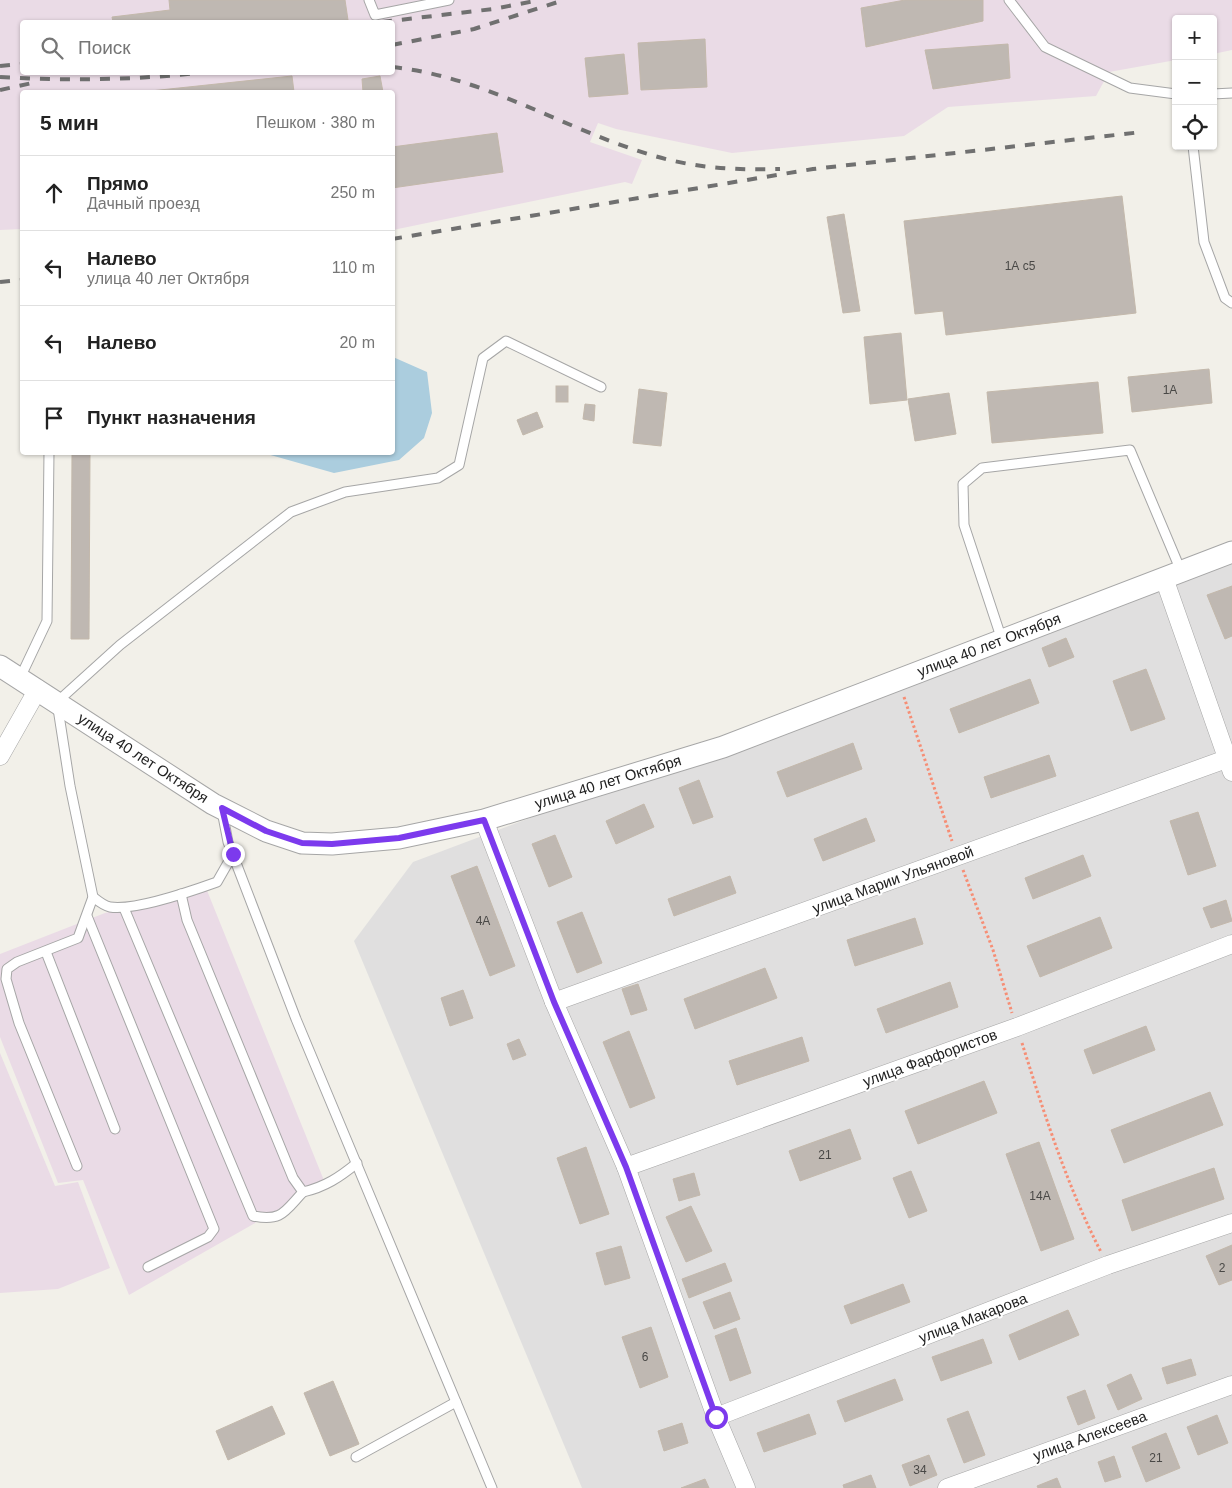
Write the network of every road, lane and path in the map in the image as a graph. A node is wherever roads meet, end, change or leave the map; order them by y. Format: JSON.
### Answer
{"nodes":[{"id":1,"x":369,"y":0,"type":"edge"},
{"id":2,"x":449,"y":0,"type":"edge"},
{"id":3,"x":1009,"y":0,"type":"edge"},
{"id":4,"x":1172,"y":93,"type":"edge"},
{"id":5,"x":1232,"y":93,"type":"edge"},
{"id":6,"x":1217,"y":94,"type":"edge"},
{"id":7,"x":1193,"y":150,"type":"edge"},
{"id":8,"x":1232,"y":303,"type":"edge"},
{"id":9,"x":601,"y":387,"type":"dead end"},
{"id":10,"x":49,"y":455,"type":"edge"},
{"id":11,"x":1232,"y":552,"type":"edge"},
{"id":12,"x":1172,"y":575,"type":"junction"},
{"id":13,"x":1002,"y":640,"type":"junction"},
{"id":14,"x":0,"y":666,"type":"edge"},
{"id":15,"x":898,"y":680,"type":"junction"},
{"id":16,"x":29,"y":684,"type":"junction"},
{"id":17,"x":57,"y":702,"type":"junction"},
{"id":18,"x":0,"y":756,"type":"edge"},
{"id":19,"x":1230,"y":763,"type":"edge"},
{"id":20,"x":222,"y":808,"type":"junction"},
{"id":21,"x":484,"y":820,"type":"junction"},
{"id":22,"x":233,"y":854,"type":"junction"},
{"id":23,"x":958,"y":856,"type":"junction"},
{"id":24,"x":181,"y":894,"type":"junction"},
{"id":25,"x":93,"y":897,"type":"junction"},
{"id":26,"x":124,"y":908,"type":"junction"},
{"id":27,"x":88,"y":916,"type":"junction"},
{"id":28,"x":1232,"y":944,"type":"edge"},
{"id":29,"x":46,"y":952,"type":"junction"},
{"id":30,"x":554,"y":1002,"type":"junction"},
{"id":31,"x":1017,"y":1027,"type":"junction"},
{"id":32,"x":116,"y":1129,"type":"dead end"},
{"id":33,"x":357,"y":1163,"type":"junction"},
{"id":34,"x":77,"y":1166,"type":"dead end"},
{"id":35,"x":626,"y":1167,"type":"junction"},
{"id":36,"x":303,"y":1192,"type":"junction"},
{"id":37,"x":1232,"y":1223,"type":"edge"},
{"id":38,"x":1108,"y":1265,"type":"junction"},
{"id":39,"x":148,"y":1267,"type":"dead end"},
{"id":40,"x":1232,"y":1384,"type":"edge"},
{"id":41,"x":456,"y":1402,"type":"junction"},
{"id":42,"x":716,"y":1417,"type":"junction"},
{"id":43,"x":356,"y":1457,"type":"dead end"},
{"id":44,"x":492,"y":1488,"type":"edge"},
{"id":45,"x":746,"y":1488,"type":"edge"},
{"id":46,"x":947,"y":1488,"type":"edge"}],
"edges":[{"from":1,"to":2,"type":"lane"},
{"from":3,"to":4,"type":"lane"},
{"from":5,"to":6,"type":"lane"},
{"from":7,"to":8,"type":"lane"},
{"from":9,"to":17,"type":"lane"},
{"from":10,"to":16,"type":"lane"},
{"from":11,"to":12,"type":"street","name":"улица 40 лет Октября"},
{"from":12,"to":13,"type":"street","name":"улица 40 лет Октября"},
{"from":12,"to":13,"type":"lane"},
{"from":12,"to":19,"type":"street"},
{"from":13,"to":15,"type":"street","name":"улица 40 лет Октября"},
{"from":14,"to":16,"type":"street","name":"улица 40 лет Октября"},
{"from":15,"to":21,"type":"street","name":"улица 40 лет Октября"},
{"from":15,"to":23,"type":"path"},
{"from":16,"to":17,"type":"street","name":"улица 40 лет Октября"},
{"from":16,"to":18,"type":"street"},
{"from":17,"to":20,"type":"street","name":"улица 40 лет Октября"},
{"from":17,"to":25,"type":"lane"},
{"from":19,"to":23,"type":"street","name":"улица Марии Ульяновой"},
{"from":20,"to":21,"type":"street","name":"улица 40 лет Октября"},
{"from":20,"to":22,"type":"lane"},
{"from":21,"to":30,"type":"street"},
{"from":22,"to":24,"type":"lane"},
{"from":22,"to":33,"type":"lane"},
{"from":23,"to":30,"type":"street","name":"улица Марии Ульяновой"},
{"from":23,"to":31,"type":"path"},
{"from":24,"to":26,"type":"lane"},
{"from":24,"to":36,"type":"lane"},
{"from":25,"to":26,"type":"lane"},
{"from":25,"to":27,"type":"lane"},
{"from":26,"to":36,"type":"lane"},
{"from":27,"to":29,"type":"lane"},
{"from":27,"to":39,"type":"lane"},
{"from":28,"to":31,"type":"street","name":"улица Фарфористов"},
{"from":29,"to":32,"type":"lane"},
{"from":29,"to":34,"type":"lane"},
{"from":30,"to":35,"type":"street"},
{"from":31,"to":35,"type":"street","name":"улица Фарфористов"},
{"from":31,"to":38,"type":"path"},
{"from":33,"to":36,"type":"lane"},
{"from":33,"to":41,"type":"lane"},
{"from":35,"to":42,"type":"street"},
{"from":37,"to":38,"type":"street","name":"улица Макарова"},
{"from":38,"to":42,"type":"street","name":"улица Макарова"},
{"from":40,"to":46,"type":"street","name":"улица Алексеева"},
{"from":41,"to":43,"type":"lane"},
{"from":41,"to":44,"type":"lane"},
{"from":42,"to":45,"type":"street"}]}
